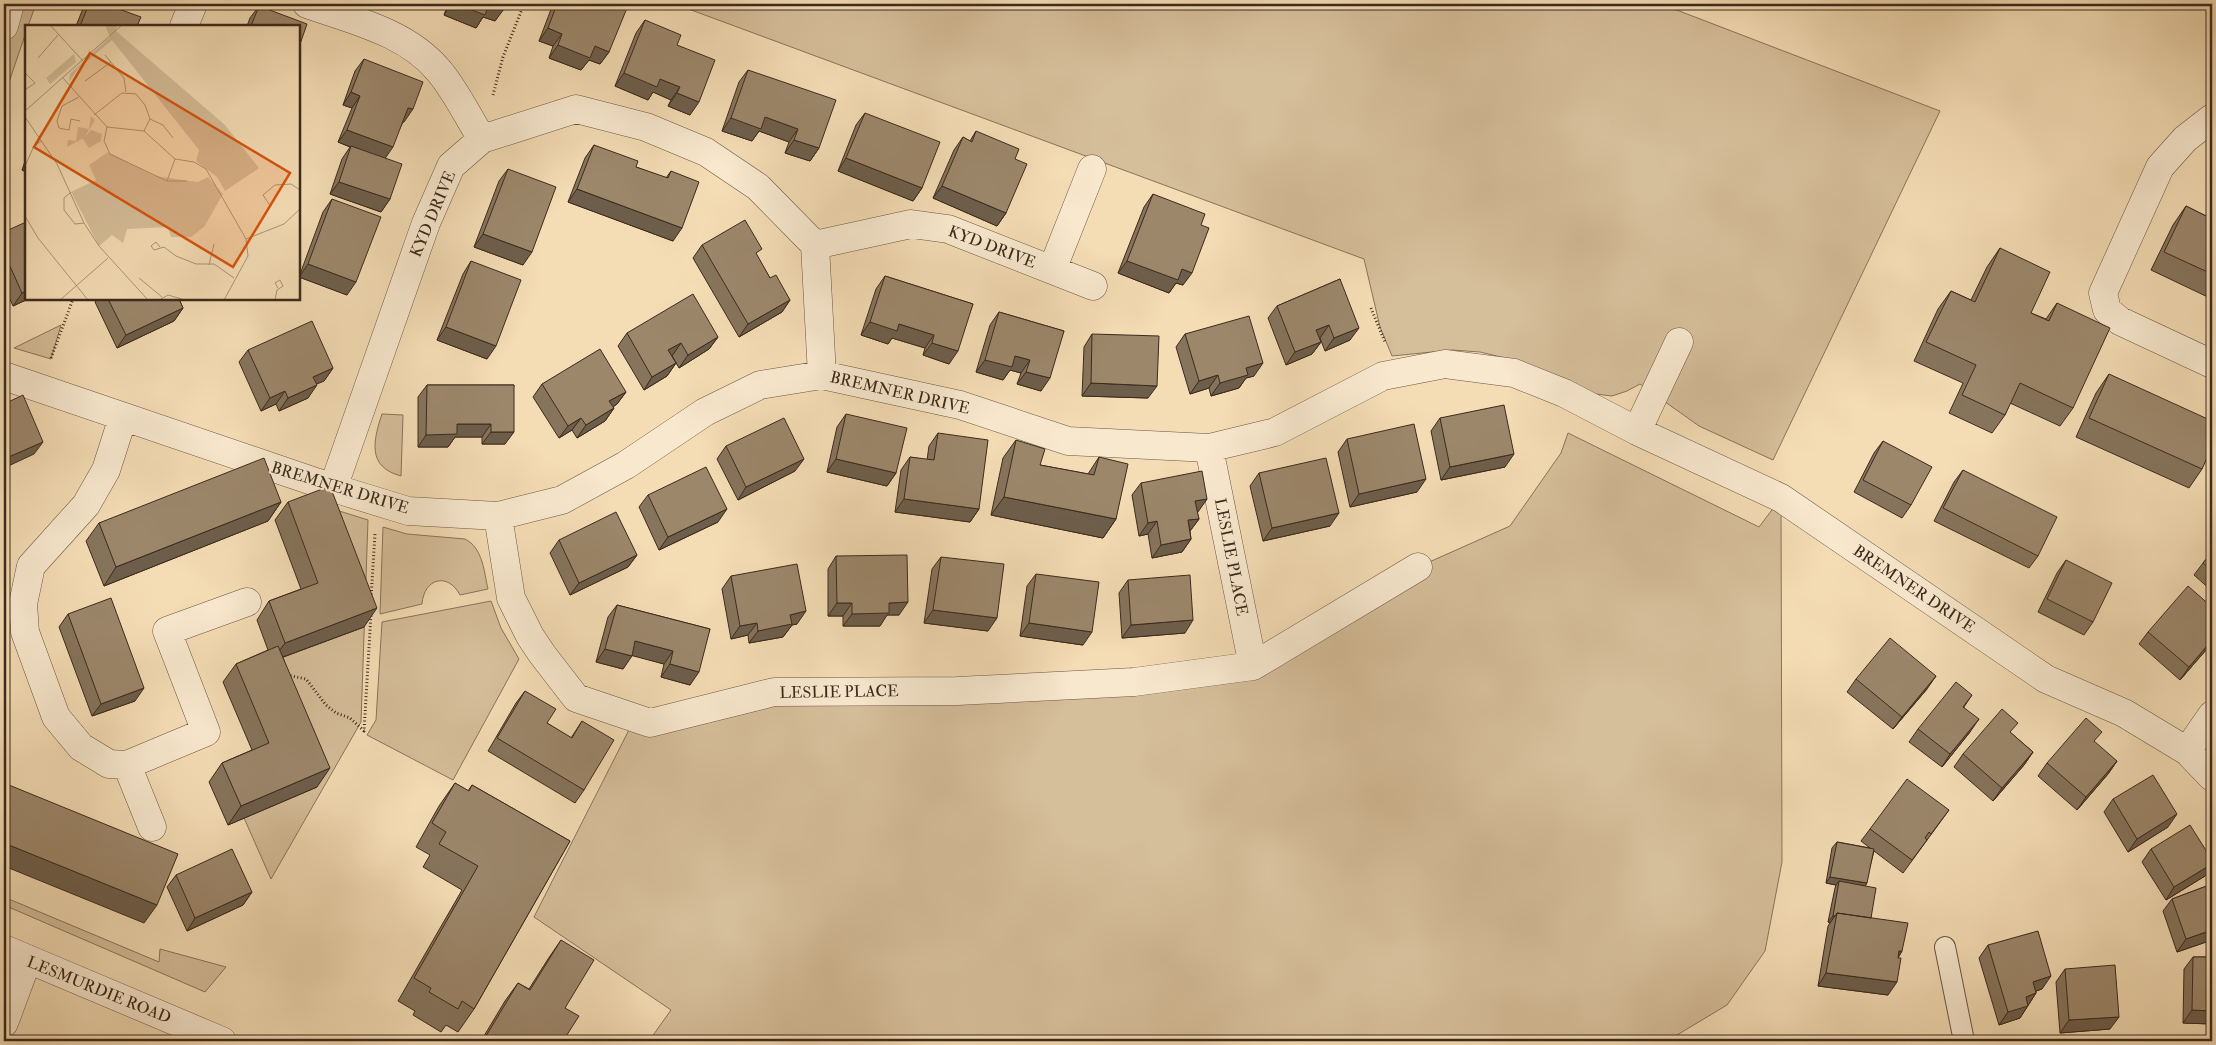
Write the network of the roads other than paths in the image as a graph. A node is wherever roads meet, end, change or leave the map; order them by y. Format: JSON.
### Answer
{"nodes":[{"id":1,"x":10,"y":4,"type":"edge"},
{"id":2,"x":194,"y":4,"type":"edge"},
{"id":3,"x":307,"y":4,"type":"edge"},
{"id":4,"x":184,"y":25,"type":"edge"},
{"id":5,"x":4,"y":26,"type":"edge"},
{"id":6,"x":2212,"y":118,"type":"edge"},
{"id":7,"x":482,"y":139,"type":"junction"},
{"id":8,"x":1092,"y":168,"type":"dead end"},
{"id":9,"x":815,"y":245,"type":"junction"},
{"id":10,"x":1052,"y":270,"type":"junction"},
{"id":11,"x":1093,"y":286,"type":"dead end"},
{"id":12,"x":1679,"y":342,"type":"dead end"},
{"id":13,"x":2212,"y":364,"type":"edge"},
{"id":14,"x":822,"y":375,"type":"junction"},
{"id":15,"x":4,"y":376,"type":"edge"},
{"id":16,"x":123,"y":417,"type":"junction"},
{"id":17,"x":1637,"y":431,"type":"junction"},
{"id":18,"x":1209,"y":448,"type":"junction"},
{"id":19,"x":334,"y":488,"type":"junction"},
{"id":20,"x":498,"y":516,"type":"junction"},
{"id":21,"x":1418,"y":567,"type":"dead end"},
{"id":22,"x":247,"y":602,"type":"dead end"},
{"id":23,"x":1253,"y":666,"type":"junction"},
{"id":24,"x":2212,"y":715,"type":"edge"},
{"id":25,"x":2188,"y":751,"type":"junction"},
{"id":26,"x":127,"y":765,"type":"junction"},
{"id":27,"x":2212,"y":777,"type":"edge"},
{"id":28,"x":152,"y":827,"type":"dead end"},
{"id":29,"x":1944,"y":947,"type":"dead end"},
{"id":30,"x":16,"y":955,"type":"edge"},
{"id":31,"x":4,"y":1023,"type":"edge"},
{"id":32,"x":222,"y":1041,"type":"edge"},
{"id":33,"x":1964,"y":1041,"type":"edge"}],
"edges":[{"from":1,"to":5,"type":"street"},
{"from":2,"to":4,"type":"street"},
{"from":3,"to":7,"type":"street"},
{"from":6,"to":13,"type":"street"},
{"from":7,"to":9,"type":"street","name":"KYD DRIVE"},
{"from":7,"to":19,"type":"street","name":"KYD DRIVE"},
{"from":8,"to":10,"type":"street","name":"KYD DRIVE"},
{"from":9,"to":10,"type":"street","name":"KYD DRIVE"},
{"from":9,"to":14,"type":"street"},
{"from":10,"to":11,"type":"street","name":"KYD DRIVE"},
{"from":12,"to":17,"type":"street"},
{"from":14,"to":18,"type":"street","name":"BREMNER DRIVE"},
{"from":14,"to":20,"type":"street","name":"BREMNER DRIVE"},
{"from":15,"to":16,"type":"street","name":"BREMNER DRIVE"},
{"from":16,"to":19,"type":"street","name":"BREMNER DRIVE"},
{"from":16,"to":26,"type":"street"},
{"from":17,"to":18,"type":"street","name":"BREMNER DRIVE"},
{"from":17,"to":25,"type":"street","name":"BREMNER DRIVE"},
{"from":18,"to":23,"type":"street","name":"LESLIE PLACE"},
{"from":19,"to":20,"type":"street","name":"BREMNER DRIVE"},
{"from":20,"to":23,"type":"street","name":"LESLIE PLACE"},
{"from":21,"to":23,"type":"street","name":"LESLIE PLACE"},
{"from":22,"to":26,"type":"street"},
{"from":24,"to":25,"type":"street"},
{"from":25,"to":27,"type":"street","name":"BREMNER DRIVE"},
{"from":26,"to":28,"type":"street"},
{"from":29,"to":33,"type":"lane"},
{"from":30,"to":31,"type":"street"},
{"from":30,"to":32,"type":"street","name":"LESMURDIE ROAD"}]}
